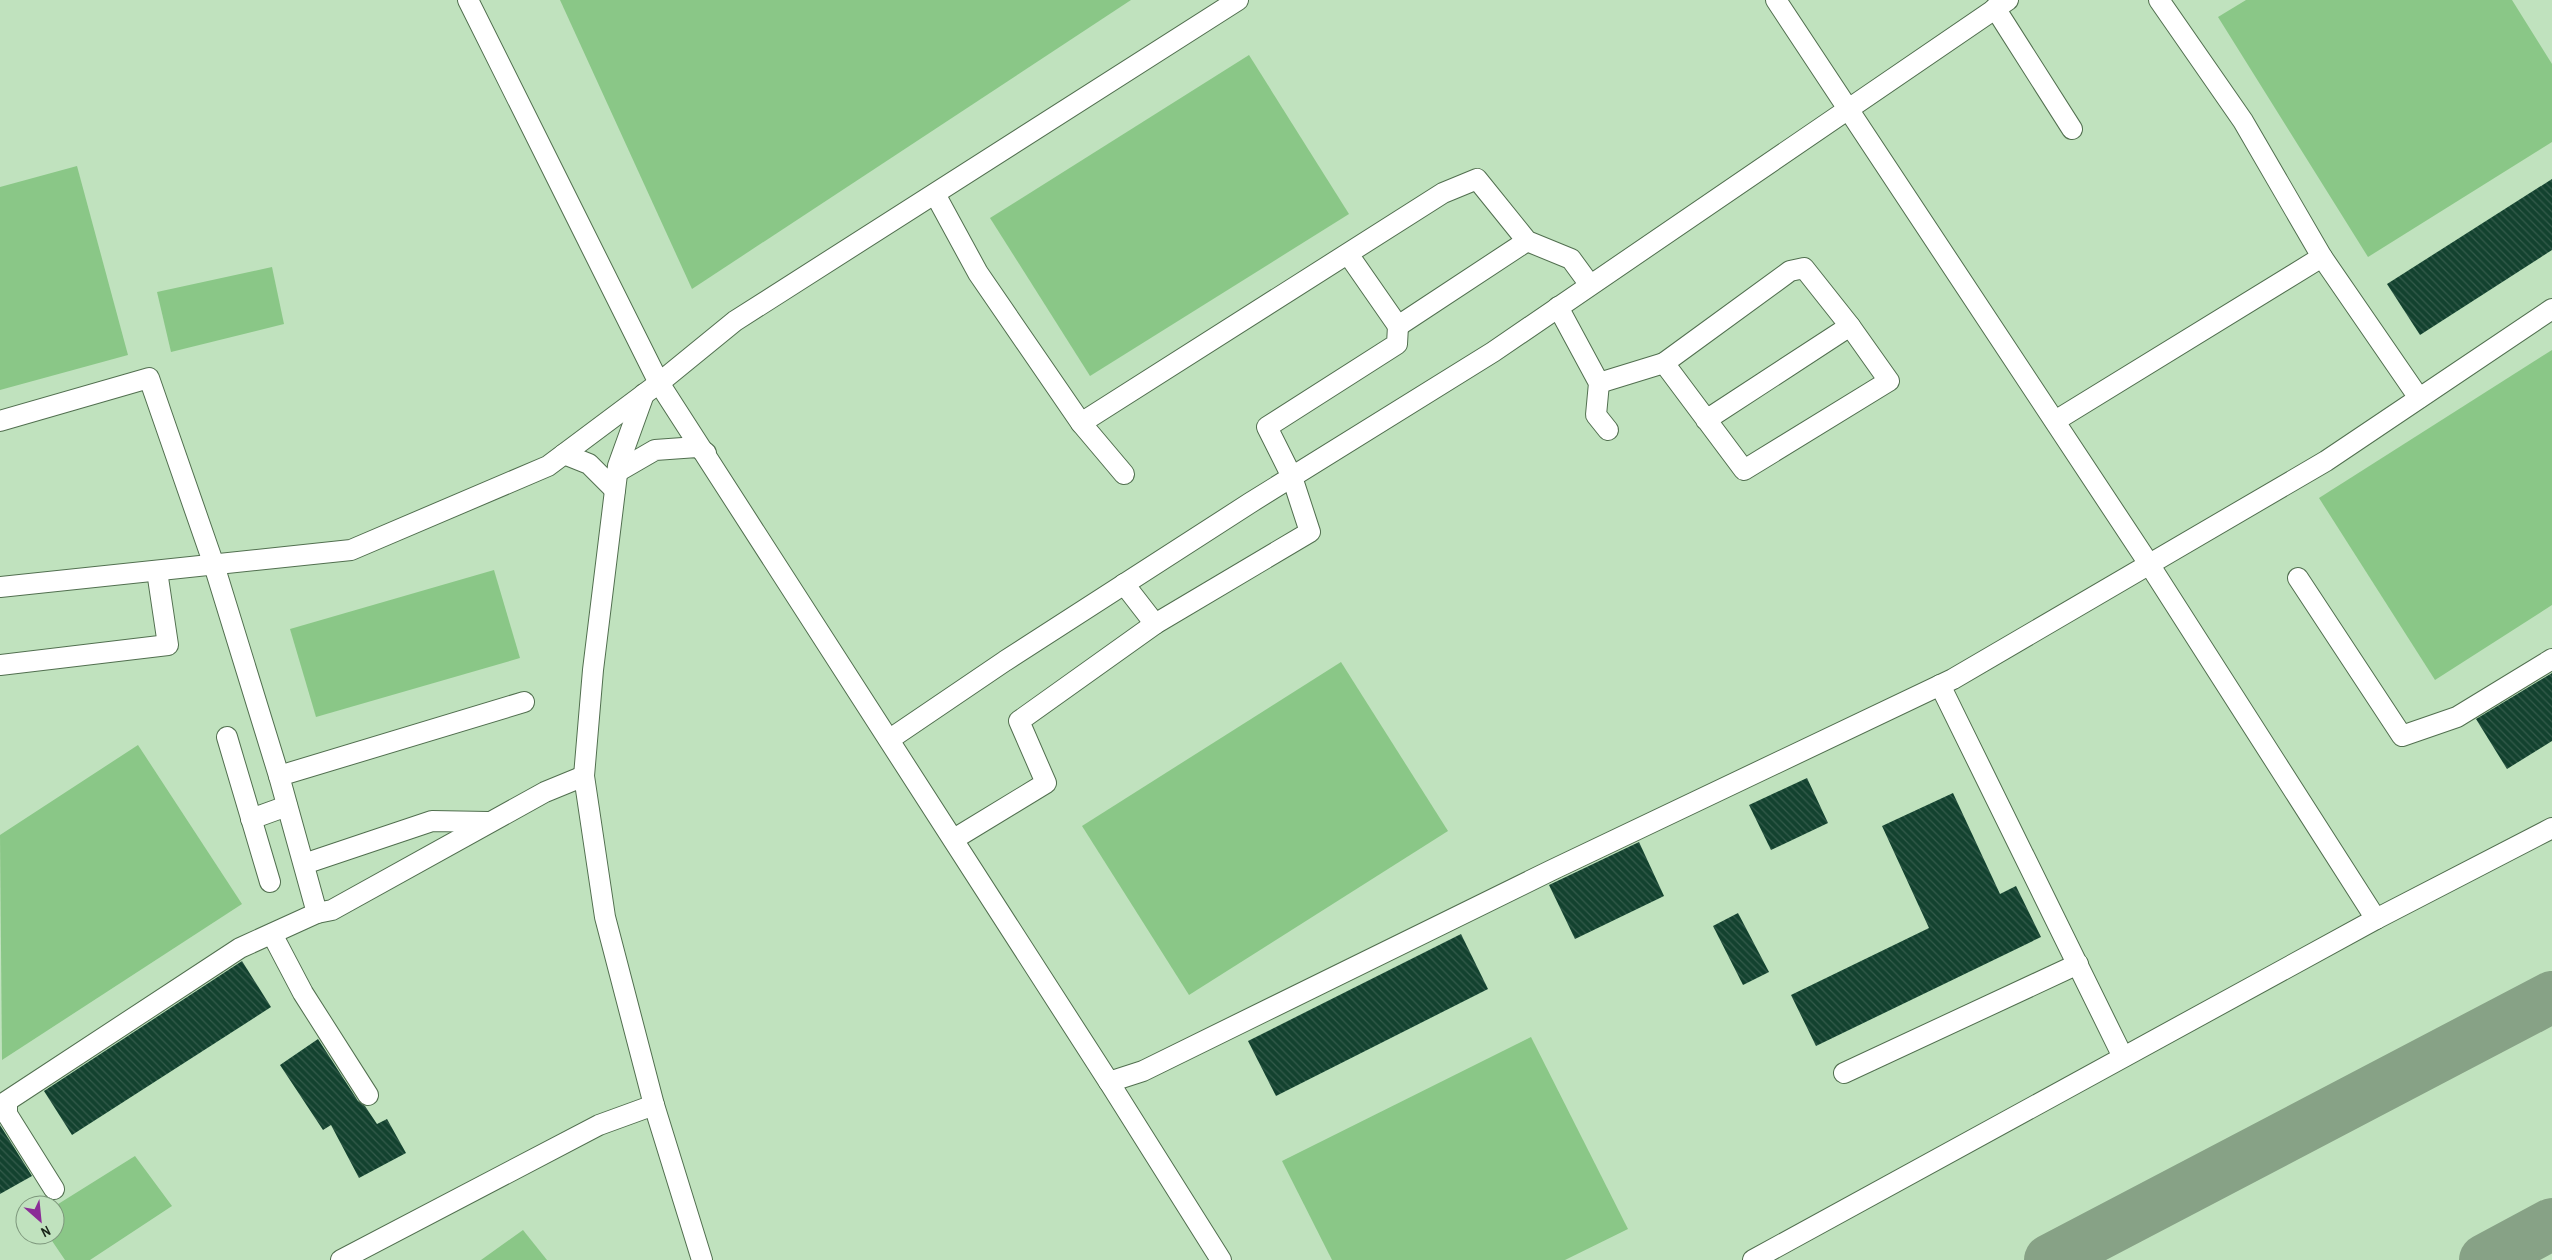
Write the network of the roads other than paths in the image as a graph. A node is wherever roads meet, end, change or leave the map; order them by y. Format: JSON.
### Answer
{"nodes":[{"id":1,"x":468,"y":0,"type":"edge"},
{"id":2,"x":1238,"y":0,"type":"edge"},
{"id":3,"x":1776,"y":0,"type":"edge"},
{"id":4,"x":2159,"y":0,"type":"edge"},
{"id":5,"x":2002,"y":4,"type":"edge"},
{"id":6,"x":1849,"y":108,"type":"junction"},
{"id":7,"x":2072,"y":129,"type":"dead end"},
{"id":8,"x":935,"y":194,"type":"junction"},
{"id":9,"x":1527,"y":241,"type":"junction"},
{"id":10,"x":1348,"y":254,"type":"junction"},
{"id":11,"x":2322,"y":257,"type":"junction"},
{"id":12,"x":1590,"y":285,"type":"junction"},
{"id":13,"x":1558,"y":307,"type":"junction"},
{"id":14,"x":2552,"y":309,"type":"edge"},
{"id":15,"x":1398,"y":326,"type":"junction"},
{"id":16,"x":1850,"y":326,"type":"junction"},
{"id":17,"x":1664,"y":363,"type":"junction"},
{"id":18,"x":1600,"y":383,"type":"junction"},
{"id":19,"x":651,"y":389,"type":"junction"},
{"id":20,"x":2419,"y":398,"type":"junction"},
{"id":21,"x":1706,"y":420,"type":"junction"},
{"id":22,"x":2055,"y":420,"type":"junction"},
{"id":23,"x":0,"y":421,"type":"edge"},
{"id":24,"x":1081,"y":423,"type":"junction"},
{"id":25,"x":1608,"y":430,"type":"dead end"},
{"id":26,"x":706,"y":453,"type":"junction"},
{"id":27,"x":564,"y":454,"type":"junction"},
{"id":28,"x":1124,"y":474,"type":"dead end"},
{"id":29,"x":1292,"y":477,"type":"junction"},
{"id":30,"x":616,"y":481,"type":"junction"},
{"id":31,"x":214,"y":564,"type":"junction"},
{"id":32,"x":2149,"y":564,"type":"junction"},
{"id":33,"x":157,"y":570,"type":"junction"},
{"id":34,"x":2298,"y":578,"type":"dead end"},
{"id":35,"x":1124,"y":584,"type":"junction"},
{"id":36,"x":0,"y":587,"type":"edge"},
{"id":37,"x":1155,"y":624,"type":"junction"},
{"id":38,"x":2552,"y":659,"type":"edge"},
{"id":39,"x":0,"y":665,"type":"edge"},
{"id":40,"x":1940,"y":685,"type":"junction"},
{"id":41,"x":524,"y":702,"type":"dead end"},
{"id":42,"x":227,"y":737,"type":"dead end"},
{"id":43,"x":890,"y":739,"type":"junction"},
{"id":44,"x":279,"y":776,"type":"junction"},
{"id":45,"x":584,"y":776,"type":"junction"},
{"id":46,"x":288,"y":806,"type":"junction"},
{"id":47,"x":251,"y":819,"type":"junction"},
{"id":48,"x":490,"y":822,"type":"junction"},
{"id":49,"x":2552,"y":828,"type":"edge"},
{"id":50,"x":954,"y":839,"type":"junction"},
{"id":51,"x":304,"y":864,"type":"junction"},
{"id":52,"x":270,"y":882,"type":"dead end"},
{"id":53,"x":318,"y":913,"type":"junction"},
{"id":54,"x":2376,"y":919,"type":"junction"},
{"id":55,"x":272,"y":934,"type":"junction"},
{"id":56,"x":2078,"y":964,"type":"junction"},
{"id":57,"x":2123,"y":1057,"type":"junction"},
{"id":58,"x":1844,"y":1073,"type":"dead end"},
{"id":59,"x":1109,"y":1082,"type":"junction"},
{"id":60,"x":368,"y":1095,"type":"dead end"},
{"id":61,"x":654,"y":1105,"type":"junction"},
{"id":62,"x":54,"y":1189,"type":"dead end"},
{"id":63,"x":341,"y":1260,"type":"edge"},
{"id":64,"x":702,"y":1260,"type":"edge"},
{"id":65,"x":1221,"y":1260,"type":"edge"},
{"id":66,"x":1753,"y":1260,"type":"edge"}],
"edges":[{"from":1,"to":19,"type":"lane"},
{"from":2,"to":8,"type":"lane"},
{"from":3,"to":6,"type":"lane"},
{"from":4,"to":11,"type":"lane"},
{"from":5,"to":6,"type":"lane"},
{"from":5,"to":7,"type":"lane"},
{"from":6,"to":12,"type":"lane"},
{"from":6,"to":22,"type":"lane"},
{"from":8,"to":19,"type":"lane"},
{"from":8,"to":24,"type":"lane"},
{"from":9,"to":10,"type":"lane"},
{"from":9,"to":12,"type":"lane"},
{"from":9,"to":15,"type":"lane"},
{"from":10,"to":15,"type":"lane"},
{"from":10,"to":24,"type":"lane"},
{"from":11,"to":20,"type":"lane"},
{"from":11,"to":22,"type":"lane"},
{"from":12,"to":13,"type":"lane"},
{"from":13,"to":18,"type":"lane"},
{"from":13,"to":29,"type":"lane"},
{"from":14,"to":20,"type":"lane"},
{"from":15,"to":29,"type":"lane"},
{"from":16,"to":17,"type":"lane"},
{"from":16,"to":21,"type":"lane"},
{"from":16,"to":21,"type":"lane"},
{"from":17,"to":18,"type":"lane"},
{"from":17,"to":21,"type":"lane"},
{"from":18,"to":25,"type":"lane"},
{"from":19,"to":26,"type":"lane"},
{"from":19,"to":27,"type":"lane"},
{"from":19,"to":30,"type":"lane"},
{"from":20,"to":32,"type":"lane"},
{"from":22,"to":32,"type":"lane"},
{"from":23,"to":31,"type":"lane"},
{"from":24,"to":28,"type":"lane"},
{"from":26,"to":30,"type":"lane"},
{"from":26,"to":43,"type":"lane"},
{"from":27,"to":30,"type":"lane"},
{"from":27,"to":31,"type":"lane"},
{"from":29,"to":35,"type":"lane"},
{"from":29,"to":37,"type":"lane"},
{"from":30,"to":45,"type":"lane"},
{"from":31,"to":33,"type":"lane"},
{"from":31,"to":44,"type":"lane"},
{"from":32,"to":40,"type":"lane"},
{"from":32,"to":54,"type":"lane"},
{"from":33,"to":36,"type":"lane"},
{"from":33,"to":39,"type":"lane"},
{"from":34,"to":38,"type":"lane"},
{"from":35,"to":37,"type":"lane"},
{"from":35,"to":43,"type":"lane"},
{"from":37,"to":50,"type":"lane"},
{"from":40,"to":56,"type":"lane"},
{"from":40,"to":59,"type":"lane"},
{"from":41,"to":44,"type":"lane"},
{"from":42,"to":47,"type":"lane"},
{"from":43,"to":50,"type":"lane"},
{"from":44,"to":46,"type":"lane"},
{"from":45,"to":48,"type":"lane"},
{"from":45,"to":61,"type":"lane"},
{"from":46,"to":47,"type":"lane"},
{"from":46,"to":51,"type":"lane"},
{"from":47,"to":52,"type":"lane"},
{"from":48,"to":51,"type":"lane"},
{"from":48,"to":53,"type":"lane"},
{"from":49,"to":54,"type":"lane"},
{"from":50,"to":59,"type":"lane"},
{"from":51,"to":53,"type":"lane"},
{"from":53,"to":55,"type":"lane"},
{"from":54,"to":57,"type":"lane"},
{"from":55,"to":60,"type":"lane"},
{"from":55,"to":62,"type":"lane"},
{"from":56,"to":57,"type":"lane"},
{"from":56,"to":58,"type":"lane"},
{"from":57,"to":66,"type":"lane"},
{"from":59,"to":65,"type":"lane"},
{"from":61,"to":63,"type":"lane"},
{"from":61,"to":64,"type":"lane"}]}
